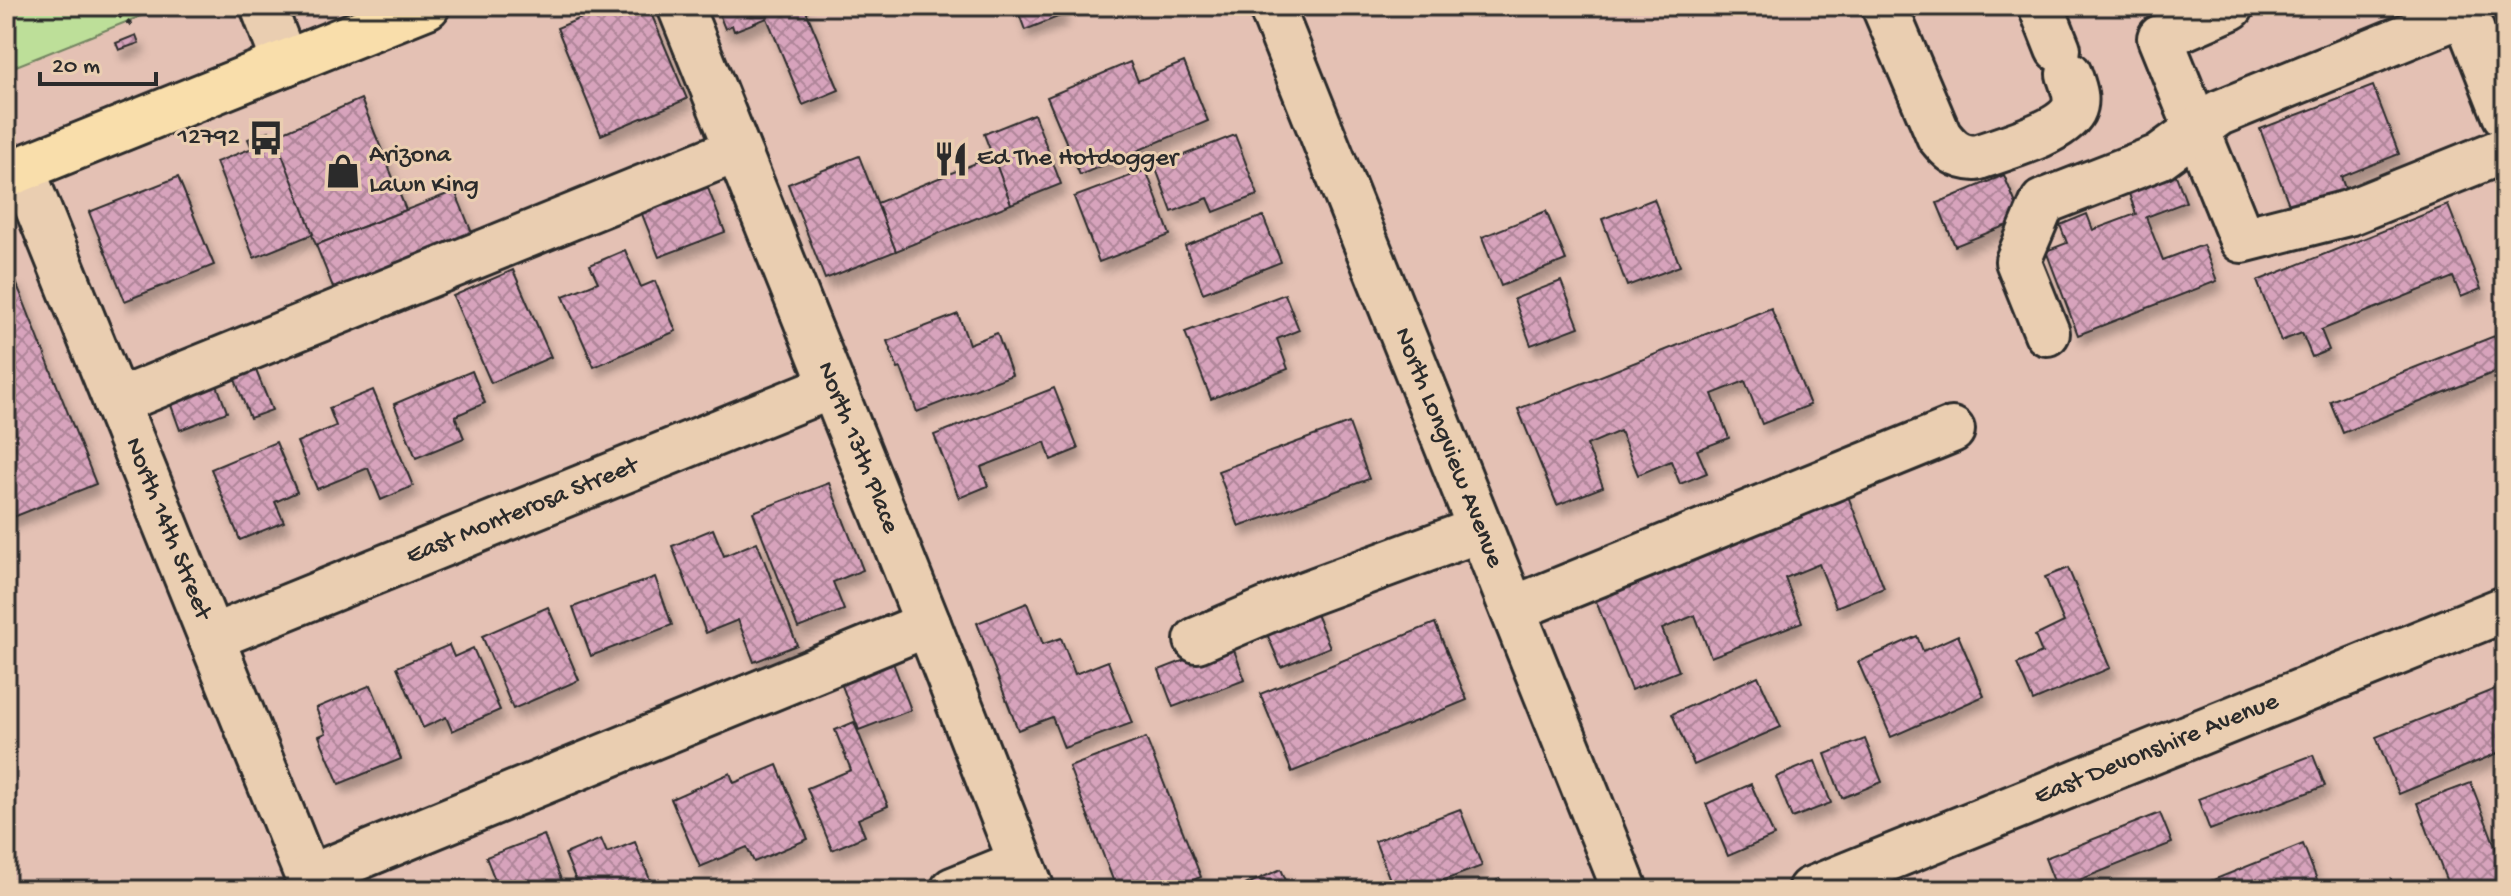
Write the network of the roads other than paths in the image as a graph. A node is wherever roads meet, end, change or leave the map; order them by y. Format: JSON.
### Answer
{"nodes":[{"id":1,"x":263,"y":6,"type":"edge"},
{"id":2,"x":427,"y":6,"type":"edge"},
{"id":3,"x":680,"y":6,"type":"edge"},
{"id":4,"x":1271,"y":6,"type":"edge"},
{"id":5,"x":1885,"y":6,"type":"edge"},
{"id":6,"x":2041,"y":6,"type":"edge"},
{"id":7,"x":2231,"y":7,"type":"edge"},
{"id":8,"x":2483,"y":36,"type":"edge"},
{"id":9,"x":285,"y":63,"type":"junction"},
{"id":10,"x":2505,"y":115,"type":"edge"},
{"id":11,"x":2197,"y":131,"type":"junction"},
{"id":12,"x":736,"y":150,"type":"junction"},
{"id":13,"x":2505,"y":150,"type":"edge"},
{"id":14,"x":14,"y":172,"type":"edge"},
{"id":15,"x":2047,"y":333,"type":"dead end"},
{"id":16,"x":832,"y":386,"type":"junction"},
{"id":17,"x":116,"y":402,"type":"junction"},
{"id":18,"x":1952,"y":430,"type":"dead end"},
{"id":19,"x":1481,"y":529,"type":"junction"},
{"id":20,"x":1513,"y":609,"type":"junction"},
{"id":21,"x":2505,"y":609,"type":"edge"},
{"id":22,"x":928,"y":624,"type":"junction"},
{"id":23,"x":211,"y":638,"type":"junction"},
{"id":24,"x":1197,"y":640,"type":"dead end"},
{"id":25,"x":1026,"y":876,"type":"edge"},
{"id":26,"x":310,"y":884,"type":"edge"},
{"id":27,"x":953,"y":890,"type":"edge"},
{"id":28,"x":1625,"y":890,"type":"edge"},
{"id":29,"x":1810,"y":890,"type":"edge"}],
"edges":[{"from":1,"to":9,"type":"street"},
{"from":2,"to":9,"type":"main road"},
{"from":3,"to":12,"type":"street","name":"North 13th Place"},
{"from":4,"to":19,"type":"street","name":"North Longview Avenue"},
{"from":5,"to":6,"type":"street"},
{"from":7,"to":11,"type":"street"},
{"from":8,"to":10,"type":"street"},
{"from":8,"to":11,"type":"street"},
{"from":9,"to":14,"type":"main road"},
{"from":11,"to":13,"type":"street"},
{"from":11,"to":15,"type":"street"},
{"from":12,"to":16,"type":"street","name":"North 13th Place"},
{"from":12,"to":17,"type":"street"},
{"from":14,"to":17,"type":"street","name":"North 14th Street"},
{"from":16,"to":22,"type":"street","name":"North 13th Place"},
{"from":16,"to":23,"type":"street","name":"East Monterosa Street"},
{"from":17,"to":23,"type":"street","name":"North 14th Street"},
{"from":18,"to":20,"type":"street"},
{"from":19,"to":20,"type":"street","name":"North Longview Avenue"},
{"from":19,"to":24,"type":"street"},
{"from":20,"to":28,"type":"street","name":"North Longview Avenue"},
{"from":21,"to":29,"type":"street","name":"East Devonshire Avenue"},
{"from":22,"to":25,"type":"street","name":"North 13th Place"},
{"from":22,"to":26,"type":"street"},
{"from":23,"to":26,"type":"street","name":"North 14th Street"},
{"from":25,"to":27,"type":"street"}]}
